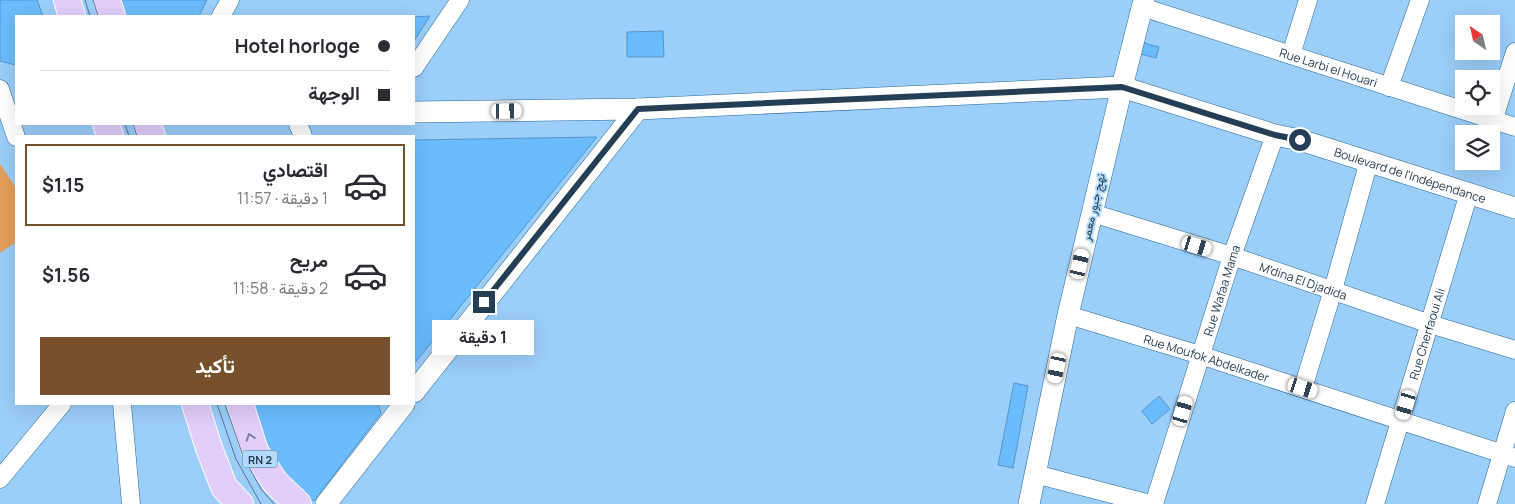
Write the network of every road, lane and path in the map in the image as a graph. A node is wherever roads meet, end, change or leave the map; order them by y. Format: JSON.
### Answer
{"nodes":[{"id":1,"x":67,"y":0,"type":"edge"},
{"id":2,"x":107,"y":0,"type":"edge"},
{"id":3,"x":230,"y":0,"type":"edge"},
{"id":4,"x":460,"y":0,"type":"edge"},
{"id":5,"x":1308,"y":0,"type":"edge"},
{"id":6,"x":1420,"y":0,"type":"edge"},
{"id":7,"x":1143,"y":4,"type":"edge"},
{"id":8,"x":72,"y":15,"type":"edge"},
{"id":9,"x":112,"y":15,"type":"edge"},
{"id":10,"x":222,"y":15,"type":"edge"},
{"id":11,"x":1515,"y":52,"type":"edge"},
{"id":12,"x":1291,"y":55,"type":"junction"},
{"id":13,"x":415,"y":67,"type":"edge"},
{"id":14,"x":1122,"y":87,"type":"junction"},
{"id":15,"x":1389,"y":87,"type":"junction"},
{"id":16,"x":0,"y":88,"type":"edge"},
{"id":17,"x":15,"y":89,"type":"edge"},
{"id":18,"x":638,"y":109,"type":"junction"},
{"id":19,"x":415,"y":112,"type":"edge"},
{"id":20,"x":1494,"y":121,"type":"junction"},
{"id":21,"x":1515,"y":127,"type":"edge"},
{"id":22,"x":15,"y":135,"type":"edge"},
{"id":23,"x":1275,"y":135,"type":"junction"},
{"id":24,"x":1369,"y":161,"type":"junction"},
{"id":25,"x":1469,"y":193,"type":"junction"},
{"id":26,"x":1515,"y":208,"type":"edge"},
{"id":27,"x":1092,"y":213,"type":"junction"},
{"id":28,"x":1232,"y":256,"type":"junction"},
{"id":29,"x":1333,"y":290,"type":"junction"},
{"id":30,"x":1068,"y":315,"type":"junction"},
{"id":31,"x":1430,"y":324,"type":"junction"},
{"id":32,"x":1515,"y":350,"type":"edge"},
{"id":33,"x":1200,"y":354,"type":"junction"},
{"id":34,"x":1303,"y":388,"type":"junction"},
{"id":35,"x":415,"y":391,"type":"edge"},
{"id":36,"x":61,"y":405,"type":"edge"},
{"id":37,"x":122,"y":405,"type":"edge"},
{"id":38,"x":195,"y":405,"type":"edge"},
{"id":39,"x":240,"y":405,"type":"edge"},
{"id":40,"x":399,"y":407,"type":"edge"},
{"id":41,"x":1515,"y":411,"type":"edge"},
{"id":42,"x":1400,"y":421,"type":"junction"},
{"id":43,"x":1508,"y":456,"type":"edge"},
{"id":44,"x":1035,"y":474,"type":"junction"},
{"id":45,"x":0,"y":479,"type":"edge"},
{"id":46,"x":231,"y":498,"type":"edge"},
{"id":47,"x":131,"y":504,"type":"edge"},
{"id":48,"x":298,"y":504,"type":"edge"},
{"id":49,"x":326,"y":504,"type":"edge"},
{"id":50,"x":1029,"y":504,"type":"edge"},
{"id":51,"x":1150,"y":504,"type":"edge"},
{"id":52,"x":1154,"y":504,"type":"edge"},
{"id":53,"x":1375,"y":504,"type":"edge"},
{"id":54,"x":1487,"y":504,"type":"edge"}],
"edges":[{"from":1,"to":8,"type":"main road"},
{"from":2,"to":9,"type":"main road"},
{"from":3,"to":10,"type":"street"},
{"from":4,"to":13,"type":"street"},
{"from":5,"to":12,"type":"street"},
{"from":6,"to":15,"type":"street"},
{"from":7,"to":12,"type":"street","name":"Rue Larbi el Houari"},
{"from":7,"to":14,"type":"street","name":"نهج جبور معمر"},
{"from":11,"to":20,"type":"street"},
{"from":12,"to":15,"type":"street","name":"Rue Larbi el Houari"},
{"from":14,"to":18,"type":"street","name":"Boulevard de l'Indépendance"},
{"from":14,"to":23,"type":"street","name":"Boulevard de l'Indépendance"},
{"from":14,"to":27,"type":"street","name":"نهج جبور معمر"},
{"from":15,"to":20,"type":"street","name":"Rue Larbi el Houari"},
{"from":16,"to":17,"type":"street"},
{"from":16,"to":22,"type":"street"},
{"from":18,"to":19,"type":"street","name":"Boulevard de l'Indépendance"},
{"from":18,"to":35,"type":"street"},
{"from":20,"to":21,"type":"street","name":"Rue Larbi el Houari"},
{"from":23,"to":24,"type":"street","name":"Boulevard de l'Indépendance"},
{"from":23,"to":28,"type":"street","name":"Rue Wafaa Mama"},
{"from":24,"to":25,"type":"street","name":"Boulevard de l'Indépendance"},
{"from":24,"to":29,"type":"street"},
{"from":25,"to":26,"type":"street","name":"Boulevard de l'Indépendance"},
{"from":25,"to":31,"type":"street","name":"Rue Cherfaoui Ali"},
{"from":27,"to":28,"type":"street","name":"M'dina El Djadida"},
{"from":27,"to":30,"type":"street","name":"نهج جبور معمر"},
{"from":28,"to":29,"type":"street","name":"M'dina El Djadida"},
{"from":28,"to":33,"type":"street","name":"Rue Wafaa Mama"},
{"from":29,"to":31,"type":"street","name":"M'dina El Djadida"},
{"from":29,"to":34,"type":"street"},
{"from":30,"to":33,"type":"street","name":"Rue Moufok Abdelkader"},
{"from":30,"to":44,"type":"street","name":"نهج جبور معمر"},
{"from":31,"to":32,"type":"street","name":"M'dina El Djadida"},
{"from":31,"to":42,"type":"street","name":"Rue Cherfaoui Ali"},
{"from":33,"to":34,"type":"street","name":"Rue Moufok Abdelkader"},
{"from":33,"to":52,"type":"street","name":"Rue Wafaa Mama"},
{"from":34,"to":42,"type":"street","name":"Rue Moufok Abdelkader"},
{"from":36,"to":45,"type":"street"},
{"from":37,"to":47,"type":"street"},
{"from":38,"to":46,"type":"main road"},
{"from":48,"to":39,"type":"main road","number":"RN 2","one_way":true},
{"from":40,"to":49,"type":"street"},
{"from":41,"to":43,"type":"street"},
{"from":42,"to":43,"type":"street","name":"Rue Moufok Abdelkader"},
{"from":42,"to":53,"type":"street","name":"Rue Cherfaoui Ali"},
{"from":43,"to":54,"type":"street"},
{"from":44,"to":50,"type":"street","name":"نهج جبور معمر"},
{"from":44,"to":51,"type":"street"}]}
